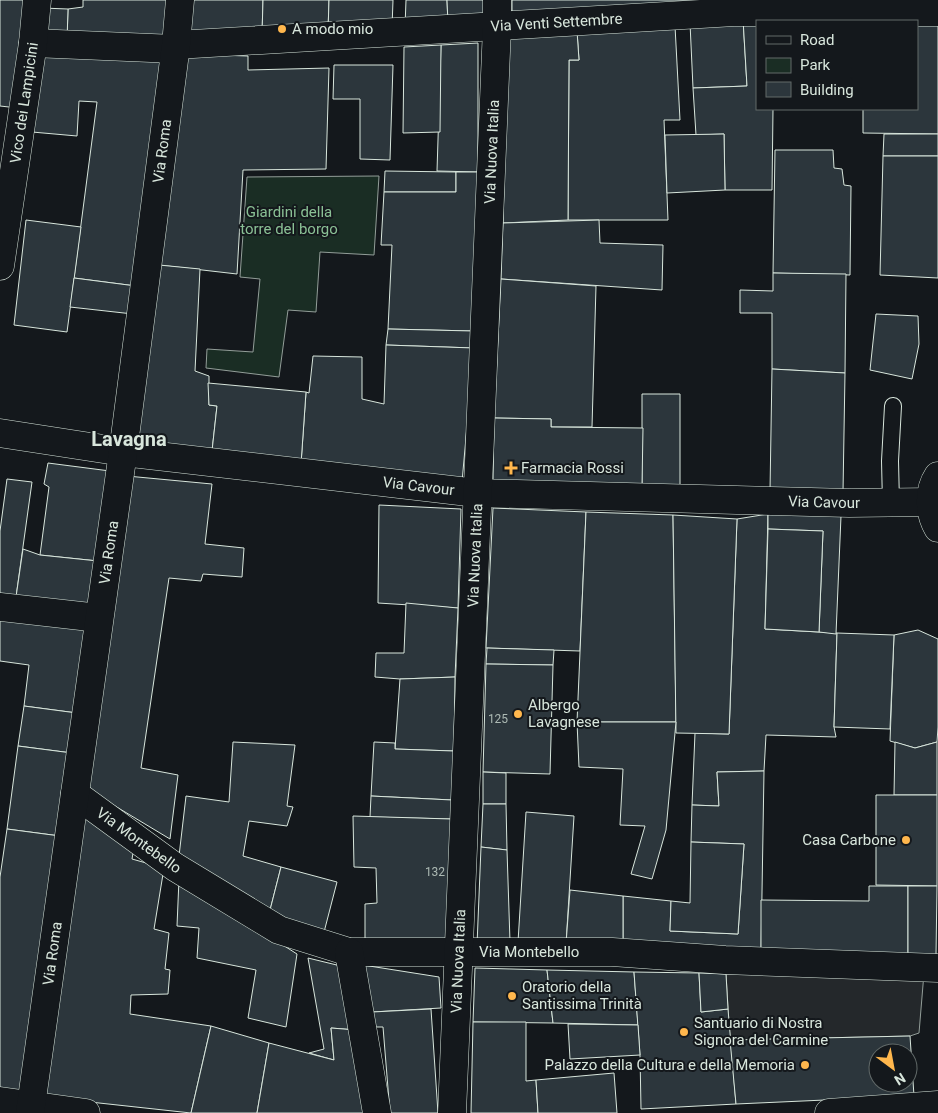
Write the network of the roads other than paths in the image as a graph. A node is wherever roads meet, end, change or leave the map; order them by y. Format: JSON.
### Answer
{"nodes":[{"id":1,"x":37,"y":0,"type":"edge"},
{"id":2,"x":180,"y":0,"type":"edge"},
{"id":3,"x":496,"y":0,"type":"edge"},
{"id":4,"x":938,"y":12,"type":"edge"},
{"id":5,"x":497,"y":27,"type":"junction"},
{"id":6,"x":33,"y":43,"type":"junction"},
{"id":7,"x":176,"y":47,"type":"junction"},
{"id":8,"x":0,"y":266,"type":"edge"},
{"id":9,"x":893,"y":406,"type":"dead end"},
{"id":10,"x":0,"y":433,"type":"edge"},
{"id":11,"x":123,"y":452,"type":"junction"},
{"id":12,"x":938,"y":476,"type":"edge"},
{"id":13,"x":477,"y":493,"type":"junction"},
{"id":14,"x":930,"y":502,"type":"junction"},
{"id":15,"x":891,"y":503,"type":"junction"},
{"id":16,"x":938,"y":528,"type":"edge"},
{"id":17,"x":0,"y":607,"type":"edge"},
{"id":18,"x":99,"y":618,"type":"junction"},
{"id":19,"x":75,"y":794,"type":"junction"},
{"id":20,"x":349,"y":952,"type":"junction"},
{"id":21,"x":458,"y":953,"type":"junction"},
{"id":22,"x":938,"y":968,"type":"edge"},
{"id":23,"x":0,"y":1102,"type":"edge"},
{"id":24,"x":938,"y":1105,"type":"edge"},
{"id":25,"x":31,"y":1109,"type":"edge"},
{"id":26,"x":86,"y":1113,"type":"edge"},
{"id":27,"x":377,"y":1113,"type":"edge"},
{"id":28,"x":452,"y":1113,"type":"edge"},
{"id":29,"x":829,"y":1113,"type":"edge"}],
"edges":[{"from":1,"to":6,"type":"street","name":"Vico dei Lampicini"},
{"from":2,"to":7,"type":"street","name":"Via Roma"},
{"from":3,"to":5,"type":"street","name":"Via Nuova Italia"},
{"from":4,"to":5,"type":"street","name":"Via Venti Settembre"},
{"from":5,"to":7,"type":"street","name":"Via Venti Settembre"},
{"from":5,"to":13,"type":"street","name":"Via Nuova Italia"},
{"from":6,"to":7,"type":"street","name":"Via Venti Settembre"},
{"from":6,"to":8,"type":"street","name":"Vico dei Lampicini"},
{"from":7,"to":11,"type":"street","name":"Via Roma"},
{"from":9,"to":15,"type":"lane"},
{"from":10,"to":11,"type":"street","name":"Via Cavour"},
{"from":11,"to":13,"type":"street","name":"Via Cavour"},
{"from":11,"to":18,"type":"street","name":"Via Roma"},
{"from":12,"to":14,"type":"street"},
{"from":13,"to":15,"type":"street","name":"Via Cavour"},
{"from":13,"to":21,"type":"street","name":"Via Nuova Italia"},
{"from":14,"to":15,"type":"street","name":"Via Cavour"},
{"from":14,"to":16,"type":"street"},
{"from":17,"to":18,"type":"street"},
{"from":18,"to":19,"type":"street","name":"Via Roma"},
{"from":19,"to":20,"type":"street","name":"Via Montebello"},
{"from":19,"to":25,"type":"street","name":"Via Roma"},
{"from":20,"to":21,"type":"street","name":"Via Montebello"},
{"from":20,"to":27,"type":"street"},
{"from":21,"to":22,"type":"street","name":"Via Montebello"},
{"from":21,"to":28,"type":"street","name":"Via Nuova Italia"},
{"from":23,"to":25,"type":"street"},
{"from":24,"to":29,"type":"street"},
{"from":25,"to":26,"type":"street"}]}
